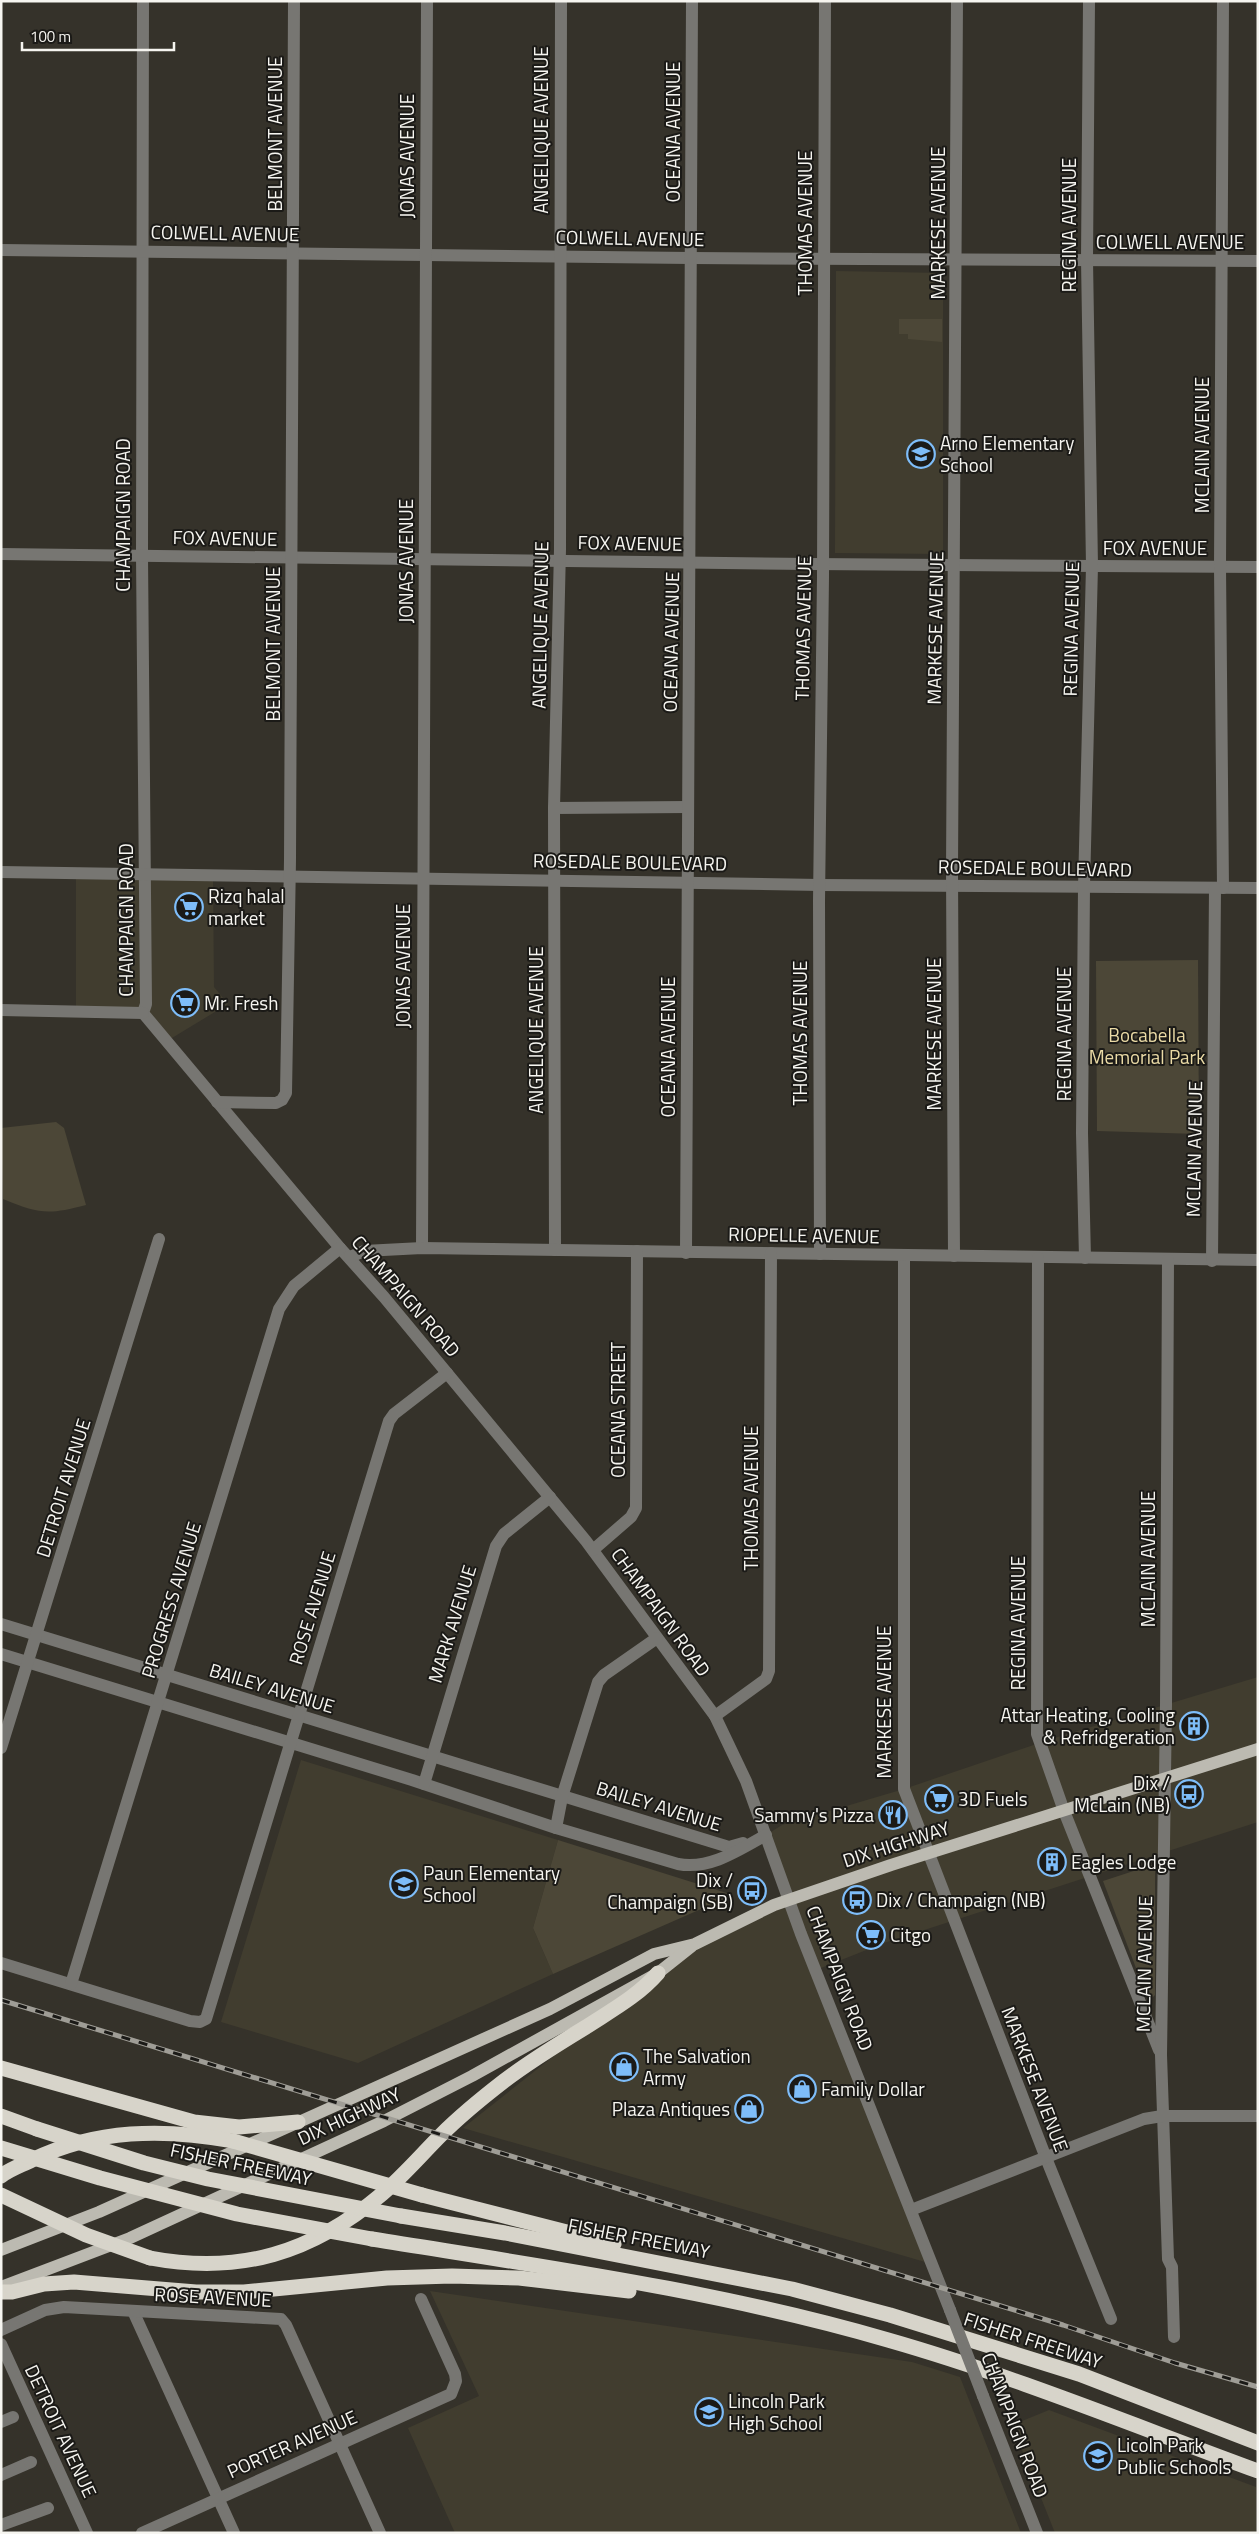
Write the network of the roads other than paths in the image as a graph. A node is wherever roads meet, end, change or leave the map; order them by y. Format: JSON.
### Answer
{"nodes":[{"id":1,"x":143,"y":1,"type":"edge"},
{"id":2,"x":294,"y":1,"type":"edge"},
{"id":3,"x":427,"y":1,"type":"edge"},
{"id":4,"x":561,"y":1,"type":"edge"},
{"id":5,"x":692,"y":1,"type":"edge"},
{"id":6,"x":825,"y":1,"type":"edge"},
{"id":7,"x":957,"y":1,"type":"edge"},
{"id":8,"x":1089,"y":1,"type":"edge"},
{"id":9,"x":1223,"y":1,"type":"edge"},
{"id":10,"x":1,"y":250,"type":"edge"},
{"id":11,"x":142,"y":250,"type":"junction"},
{"id":12,"x":294,"y":252,"type":"junction"},
{"id":13,"x":426,"y":254,"type":"junction"},
{"id":14,"x":560,"y":256,"type":"junction"},
{"id":15,"x":691,"y":258,"type":"junction"},
{"id":16,"x":824,"y":259,"type":"junction"},
{"id":17,"x":956,"y":260,"type":"junction"},
{"id":18,"x":1087,"y":260,"type":"junction"},
{"id":19,"x":1222,"y":261,"type":"junction"},
{"id":20,"x":1258,"y":262,"type":"edge"},
{"id":21,"x":1,"y":554,"type":"edge"},
{"id":22,"x":142,"y":556,"type":"junction"},
{"id":23,"x":292,"y":558,"type":"junction"},
{"id":24,"x":425,"y":559,"type":"junction"},
{"id":25,"x":560,"y":561,"type":"junction"},
{"id":26,"x":690,"y":563,"type":"junction"},
{"id":27,"x":823,"y":565,"type":"junction"},
{"id":28,"x":955,"y":565,"type":"junction"},
{"id":29,"x":1092,"y":566,"type":"junction"},
{"id":30,"x":1220,"y":567,"type":"junction"},
{"id":31,"x":1258,"y":567,"type":"edge"},
{"id":32,"x":554,"y":808,"type":"junction"},
{"id":33,"x":688,"y":808,"type":"junction"},
{"id":34,"x":1,"y":872,"type":"edge"},
{"id":35,"x":145,"y":874,"type":"junction"},
{"id":36,"x":290,"y":876,"type":"junction"},
{"id":37,"x":422,"y":878,"type":"junction"},
{"id":38,"x":555,"y":879,"type":"junction"},
{"id":39,"x":687,"y":882,"type":"junction"},
{"id":40,"x":820,"y":885,"type":"junction"},
{"id":41,"x":952,"y":886,"type":"junction"},
{"id":42,"x":1084,"y":887,"type":"junction"},
{"id":43,"x":1219,"y":888,"type":"junction"},
{"id":44,"x":1258,"y":888,"type":"edge"},
{"id":45,"x":1,"y":1010,"type":"edge"},
{"id":46,"x":143,"y":1013,"type":"junction"},
{"id":47,"x":217,"y":1102,"type":"junction"},
{"id":48,"x":159,"y":1239,"type":"dead end"},
{"id":49,"x":340,"y":1248,"type":"junction"},
{"id":50,"x":422,"y":1248,"type":"junction"},
{"id":51,"x":555,"y":1250,"type":"junction"},
{"id":52,"x":637,"y":1251,"type":"junction"},
{"id":53,"x":686,"y":1253,"type":"junction"},
{"id":54,"x":771,"y":1253,"type":"junction"},
{"id":55,"x":820,"y":1254,"type":"junction"},
{"id":56,"x":904,"y":1256,"type":"junction"},
{"id":57,"x":954,"y":1256,"type":"junction"},
{"id":58,"x":350,"y":1257,"type":"junction"},
{"id":59,"x":1038,"y":1258,"type":"junction"},
{"id":60,"x":1085,"y":1258,"type":"junction"},
{"id":61,"x":1168,"y":1260,"type":"junction"},
{"id":62,"x":1212,"y":1260,"type":"junction"},
{"id":63,"x":1258,"y":1260,"type":"edge"},
{"id":64,"x":447,"y":1373,"type":"junction"},
{"id":65,"x":550,"y":1497,"type":"junction"},
{"id":66,"x":593,"y":1550,"type":"junction"},
{"id":67,"x":1,"y":1624,"type":"edge"},
{"id":68,"x":37,"y":1635,"type":"junction"},
{"id":69,"x":657,"y":1638,"type":"junction"},
{"id":70,"x":1,"y":1654,"type":"edge"},
{"id":71,"x":29,"y":1662,"type":"junction"},
{"id":72,"x":167,"y":1675,"type":"junction"},
{"id":73,"x":159,"y":1701,"type":"junction"},
{"id":74,"x":298,"y":1716,"type":"junction"},
{"id":75,"x":715,"y":1716,"type":"junction"},
{"id":76,"x":290,"y":1742,"type":"junction"},
{"id":77,"x":1,"y":1748,"type":"edge"},
{"id":78,"x":1258,"y":1749,"type":"edge"},
{"id":79,"x":432,"y":1756,"type":"junction"},
{"id":80,"x":1164,"y":1780,"type":"junction"},
{"id":81,"x":424,"y":1784,"type":"junction"},
{"id":82,"x":562,"y":1797,"type":"junction"},
{"id":83,"x":1064,"y":1811,"type":"junction"},
{"id":84,"x":556,"y":1828,"type":"junction"},
{"id":85,"x":766,"y":1835,"type":"junction"},
{"id":86,"x":927,"y":1853,"type":"junction"},
{"id":87,"x":790,"y":1899,"type":"junction"},
{"id":88,"x":695,"y":1944,"type":"junction"},
{"id":89,"x":1,"y":1963,"type":"edge"},
{"id":90,"x":658,"y":1972,"type":"junction"},
{"id":91,"x":71,"y":1984,"type":"junction"},
{"id":92,"x":1161,"y":2055,"type":"junction"},
{"id":93,"x":1,"y":2068,"type":"edge"},
{"id":94,"x":1,"y":2116,"type":"edge"},
{"id":95,"x":1162,"y":2116,"type":"junction"},
{"id":96,"x":1258,"y":2116,"type":"edge"},
{"id":97,"x":298,"y":2122,"type":"junction"},
{"id":98,"x":1,"y":2148,"type":"edge"},
{"id":99,"x":1046,"y":2158,"type":"junction"},
{"id":100,"x":1,"y":2176,"type":"edge"},
{"id":101,"x":1,"y":2195,"type":"edge"},
{"id":102,"x":911,"y":2210,"type":"junction"},
{"id":103,"x":1,"y":2250,"type":"edge"},
{"id":104,"x":664,"y":2263,"type":"junction"},
{"id":105,"x":649,"y":2286,"type":"junction"},
{"id":106,"x":1,"y":2287,"type":"edge"},
{"id":107,"x":1,"y":2292,"type":"edge"},
{"id":108,"x":420,"y":2299,"type":"dead end"},
{"id":109,"x":133,"y":2311,"type":"junction"},
{"id":110,"x":1111,"y":2319,"type":"dead end"},
{"id":111,"x":1,"y":2330,"type":"edge"},
{"id":112,"x":1174,"y":2336,"type":"dead end"},
{"id":113,"x":1,"y":2344,"type":"edge"},
{"id":114,"x":339,"y":2443,"type":"junction"},
{"id":115,"x":1258,"y":2443,"type":"edge"},
{"id":116,"x":31,"y":2462,"type":"dead end"},
{"id":117,"x":1258,"y":2471,"type":"edge"},
{"id":118,"x":1,"y":2475,"type":"edge"},
{"id":119,"x":218,"y":2498,"type":"junction"},
{"id":120,"x":48,"y":2508,"type":"dead end"},
{"id":121,"x":8,"y":2526,"type":"edge"},
{"id":122,"x":88,"y":2533,"type":"edge"},
{"id":123,"x":142,"y":2533,"type":"edge"},
{"id":124,"x":234,"y":2533,"type":"edge"},
{"id":125,"x":380,"y":2533,"type":"edge"},
{"id":126,"x":1037,"y":2533,"type":"edge"}],
"edges":[{"from":1,"to":11,"type":"street","name":"CHAMPAIGN ROAD"},
{"from":2,"to":12,"type":"street","name":"BELMONT AVENUE"},
{"from":3,"to":13,"type":"street","name":"JONAS AVENUE"},
{"from":4,"to":14,"type":"street","name":"ANGELIQUE AVENUE"},
{"from":5,"to":15,"type":"street","name":"OCEANA AVENUE"},
{"from":6,"to":16,"type":"street","name":"THOMAS AVENUE"},
{"from":7,"to":17,"type":"street","name":"MARKESE AVENUE"},
{"from":8,"to":18,"type":"street","name":"REGINA AVENUE"},
{"from":9,"to":19,"type":"street","name":"MCLAIN AVENUE"},
{"from":10,"to":11,"type":"street","name":"COLWELL AVENUE"},
{"from":11,"to":12,"type":"street","name":"COLWELL AVENUE"},
{"from":11,"to":22,"type":"street","name":"CHAMPAIGN ROAD"},
{"from":12,"to":13,"type":"street","name":"COLWELL AVENUE"},
{"from":12,"to":23,"type":"street","name":"BELMONT AVENUE"},
{"from":13,"to":14,"type":"street","name":"COLWELL AVENUE"},
{"from":13,"to":24,"type":"street","name":"JONAS AVENUE"},
{"from":14,"to":15,"type":"street","name":"COLWELL AVENUE"},
{"from":14,"to":25,"type":"street","name":"ANGELIQUE AVENUE"},
{"from":15,"to":16,"type":"street","name":"COLWELL AVENUE"},
{"from":15,"to":26,"type":"street","name":"OCEANA AVENUE"},
{"from":16,"to":17,"type":"street","name":"COLWELL AVENUE"},
{"from":16,"to":27,"type":"street","name":"THOMAS AVENUE"},
{"from":17,"to":18,"type":"street","name":"COLWELL AVENUE"},
{"from":17,"to":28,"type":"street","name":"MARKESE AVENUE"},
{"from":18,"to":19,"type":"street","name":"COLWELL AVENUE"},
{"from":18,"to":29,"type":"street","name":"REGINA AVENUE"},
{"from":19,"to":20,"type":"street","name":"COLWELL AVENUE"},
{"from":19,"to":30,"type":"street","name":"MCLAIN AVENUE"},
{"from":21,"to":22,"type":"street","name":"FOX AVENUE"},
{"from":22,"to":23,"type":"street","name":"FOX AVENUE"},
{"from":22,"to":35,"type":"street","name":"CHAMPAIGN ROAD"},
{"from":23,"to":24,"type":"street","name":"FOX AVENUE"},
{"from":23,"to":36,"type":"street","name":"BELMONT AVENUE"},
{"from":24,"to":25,"type":"street","name":"FOX AVENUE"},
{"from":24,"to":37,"type":"street","name":"JONAS AVENUE"},
{"from":25,"to":26,"type":"street","name":"FOX AVENUE"},
{"from":25,"to":32,"type":"street","name":"ANGELIQUE AVENUE"},
{"from":26,"to":27,"type":"street","name":"FOX AVENUE"},
{"from":26,"to":33,"type":"street","name":"OCEANA AVENUE"},
{"from":27,"to":28,"type":"street","name":"FOX AVENUE"},
{"from":27,"to":40,"type":"street","name":"THOMAS AVENUE"},
{"from":28,"to":29,"type":"street","name":"FOX AVENUE"},
{"from":28,"to":41,"type":"street","name":"MARKESE AVENUE"},
{"from":29,"to":30,"type":"street","name":"FOX AVENUE"},
{"from":29,"to":42,"type":"street","name":"REGINA AVENUE"},
{"from":30,"to":31,"type":"street","name":"FOX AVENUE"},
{"from":30,"to":43,"type":"street","name":"MCLAIN AVENUE"},
{"from":32,"to":33,"type":"street"},
{"from":32,"to":38,"type":"street","name":"ANGELIQUE AVENUE"},
{"from":33,"to":39,"type":"street","name":"OCEANA AVENUE"},
{"from":34,"to":35,"type":"street","name":"ROSEDALE BOULEVARD"},
{"from":35,"to":36,"type":"street","name":"ROSEDALE BOULEVARD"},
{"from":35,"to":46,"type":"street","name":"CHAMPAIGN ROAD"},
{"from":36,"to":37,"type":"street","name":"ROSEDALE BOULEVARD"},
{"from":36,"to":47,"type":"street","name":"BELMONT AVENUE"},
{"from":37,"to":38,"type":"street","name":"ROSEDALE BOULEVARD"},
{"from":37,"to":50,"type":"street","name":"JONAS AVENUE"},
{"from":38,"to":39,"type":"street","name":"ROSEDALE BOULEVARD"},
{"from":38,"to":51,"type":"street","name":"ANGELIQUE AVENUE"},
{"from":39,"to":40,"type":"street","name":"ROSEDALE BOULEVARD"},
{"from":39,"to":53,"type":"street","name":"OCEANA AVENUE"},
{"from":40,"to":41,"type":"street","name":"ROSEDALE BOULEVARD"},
{"from":40,"to":55,"type":"street","name":"THOMAS AVENUE"},
{"from":41,"to":42,"type":"street","name":"ROSEDALE BOULEVARD"},
{"from":41,"to":57,"type":"street","name":"MARKESE AVENUE"},
{"from":42,"to":43,"type":"street","name":"ROSEDALE BOULEVARD"},
{"from":42,"to":60,"type":"street","name":"REGINA AVENUE"},
{"from":43,"to":44,"type":"street","name":"ROSEDALE BOULEVARD"},
{"from":43,"to":62,"type":"street","name":"MCLAIN AVENUE"},
{"from":45,"to":46,"type":"street"},
{"from":46,"to":47,"type":"street","name":"CHAMPAIGN ROAD"},
{"from":47,"to":49,"type":"street","name":"CHAMPAIGN ROAD"},
{"from":48,"to":68,"type":"street","name":"DETROIT AVENUE"},
{"from":49,"to":58,"type":"street","name":"CHAMPAIGN ROAD"},
{"from":49,"to":72,"type":"street","name":"PROGRESS AVENUE"},
{"from":50,"to":51,"type":"street","name":"RIOPELLE AVENUE"},
{"from":50,"to":58,"type":"street","name":"RIOPELLE AVENUE"},
{"from":51,"to":52,"type":"street","name":"RIOPELLE AVENUE"},
{"from":52,"to":53,"type":"street","name":"RIOPELLE AVENUE"},
{"from":52,"to":66,"type":"street","name":"OCEANA STREET"},
{"from":53,"to":54,"type":"street","name":"RIOPELLE AVENUE"},
{"from":54,"to":55,"type":"street","name":"RIOPELLE AVENUE"},
{"from":54,"to":75,"type":"street","name":"THOMAS AVENUE"},
{"from":55,"to":56,"type":"street","name":"RIOPELLE AVENUE"},
{"from":56,"to":57,"type":"street","name":"RIOPELLE AVENUE"},
{"from":56,"to":86,"type":"street","name":"MARKESE AVENUE"},
{"from":57,"to":59,"type":"street","name":"RIOPELLE AVENUE"},
{"from":58,"to":64,"type":"street","name":"CHAMPAIGN ROAD"},
{"from":59,"to":60,"type":"street","name":"RIOPELLE AVENUE"},
{"from":59,"to":83,"type":"street","name":"REGINA AVENUE"},
{"from":60,"to":61,"type":"street","name":"RIOPELLE AVENUE"},
{"from":61,"to":62,"type":"street","name":"RIOPELLE AVENUE"},
{"from":61,"to":80,"type":"street","name":"MCLAIN AVENUE"},
{"from":62,"to":63,"type":"street","name":"RIOPELLE AVENUE"},
{"from":64,"to":65,"type":"street","name":"CHAMPAIGN ROAD"},
{"from":64,"to":74,"type":"street","name":"ROSE AVENUE"},
{"from":65,"to":66,"type":"street","name":"CHAMPAIGN ROAD"},
{"from":65,"to":79,"type":"street","name":"MARK AVENUE"},
{"from":66,"to":69,"type":"street","name":"CHAMPAIGN ROAD"},
{"from":67,"to":68,"type":"street","name":"BAILEY AVENUE"},
{"from":68,"to":71,"type":"street","name":"DETROIT AVENUE"},
{"from":68,"to":72,"type":"street","name":"BAILEY AVENUE"},
{"from":69,"to":75,"type":"street","name":"CHAMPAIGN ROAD"},
{"from":69,"to":82,"type":"street"},
{"from":70,"to":71,"type":"street","name":"BAILEY AVENUE"},
{"from":71,"to":73,"type":"street","name":"BAILEY AVENUE"},
{"from":71,"to":77,"type":"street","name":"DETROIT AVENUE"},
{"from":72,"to":73,"type":"street","name":"PROGRESS AVENUE"},
{"from":72,"to":74,"type":"street","name":"BAILEY AVENUE"},
{"from":73,"to":76,"type":"street","name":"BAILEY AVENUE"},
{"from":73,"to":91,"type":"street","name":"PROGRESS AVENUE"},
{"from":74,"to":76,"type":"street","name":"ROSE AVENUE"},
{"from":74,"to":79,"type":"street","name":"BAILEY AVENUE"},
{"from":75,"to":85,"type":"street","name":"CHAMPAIGN ROAD"},
{"from":76,"to":81,"type":"street","name":"BAILEY AVENUE"},
{"from":76,"to":91,"type":"street","name":"ROSE AVENUE"},
{"from":78,"to":80,"type":"main road","name":"DIX HIGHWAY"},
{"from":79,"to":81,"type":"street","name":"MARK AVENUE"},
{"from":79,"to":82,"type":"street","name":"BAILEY AVENUE"},
{"from":80,"to":83,"type":"main road","name":"DIX HIGHWAY"},
{"from":80,"to":92,"type":"street","name":"MCLAIN AVENUE"},
{"from":81,"to":84,"type":"street","name":"BAILEY AVENUE"},
{"from":82,"to":84,"type":"street"},
{"from":82,"to":85,"type":"street","name":"BAILEY AVENUE"},
{"from":83,"to":86,"type":"main road","name":"DIX HIGHWAY"},
{"from":83,"to":92,"type":"street","name":"REGINA AVENUE"},
{"from":84,"to":85,"type":"street","name":"BAILEY AVENUE"},
{"from":85,"to":87,"type":"street","name":"CHAMPAIGN ROAD"},
{"from":86,"to":87,"type":"main road","name":"DIX HIGHWAY"},
{"from":86,"to":99,"type":"street","name":"MARKESE AVENUE"},
{"from":87,"to":88,"type":"main road","name":"DIX HIGHWAY"},
{"from":87,"to":102,"type":"street","name":"CHAMPAIGN ROAD"},
{"from":88,"to":90,"type":"main road","name":"DIX HIGHWAY"},
{"from":88,"to":97,"type":"main road","name":"DIX HIGHWAY"},
{"from":89,"to":91,"type":"street"},
{"from":90,"to":101,"type":"highway","bridge":true},
{"from":90,"to":106,"type":"main road","name":"DIX HIGHWAY"},
{"from":92,"to":95,"type":"street","name":"MCLAIN AVENUE"},
{"from":93,"to":97,"type":"highway"},
{"from":94,"to":104,"type":"highway","name":"FISHER FREEWAY","bridge":true},
{"from":95,"to":96,"type":"street"},
{"from":95,"to":99,"type":"street"},
{"from":95,"to":112,"type":"street","name":"MCLAIN AVENUE"},
{"from":97,"to":103,"type":"main road","name":"DIX HIGHWAY"},
{"from":98,"to":105,"type":"highway","bridge":true},
{"from":99,"to":102,"type":"street"},
{"from":99,"to":110,"type":"street","name":"MARKESE AVENUE"},
{"from":100,"to":104,"type":"highway","bridge":true},
{"from":102,"to":126,"type":"street","name":"CHAMPAIGN ROAD","bridge":true},
{"from":104,"to":115,"type":"highway","name":"FISHER FREEWAY"},
{"from":105,"to":107,"type":"highway"},
{"from":105,"to":117,"type":"highway"},
{"from":108,"to":114,"type":"street","name":"PORTER AVENUE"},
{"from":109,"to":111,"type":"street","name":"ROSE AVENUE"},
{"from":109,"to":114,"type":"street","name":"ROSE AVENUE"},
{"from":109,"to":119,"type":"street"},
{"from":113,"to":122,"type":"street","name":"DETROIT AVENUE"},
{"from":114,"to":119,"type":"street","name":"PORTER AVENUE"},
{"from":114,"to":125,"type":"street","name":"ROSE AVENUE"},
{"from":116,"to":118,"type":"street"},
{"from":119,"to":123,"type":"street","name":"PORTER AVENUE"},
{"from":119,"to":124,"type":"street"},
{"from":120,"to":121,"type":"street"}]}
